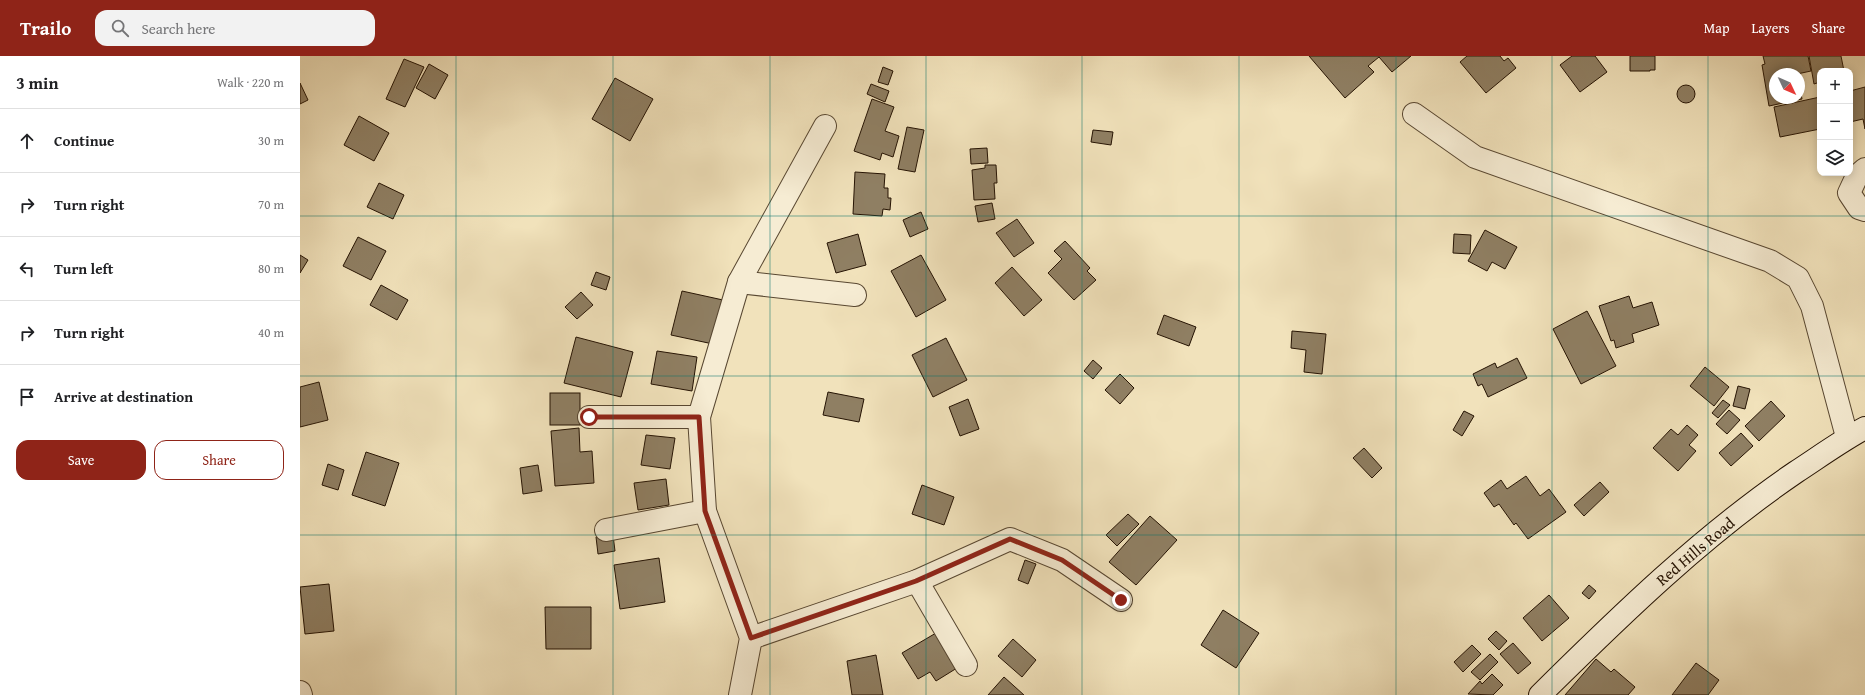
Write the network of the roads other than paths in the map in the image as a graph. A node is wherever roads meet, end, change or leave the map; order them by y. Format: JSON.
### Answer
{"nodes":[{"id":1,"x":1414,"y":114,"type":"dead end"},
{"id":2,"x":824,"y":126,"type":"dead end"},
{"id":3,"x":1865,"y":169,"type":"edge"},
{"id":4,"x":1865,"y":210,"type":"edge"},
{"id":5,"x":739,"y":282,"type":"junction"},
{"id":6,"x":855,"y":295,"type":"dead end"},
{"id":7,"x":589,"y":417,"type":"dead end"},
{"id":8,"x":699,"y":417,"type":"junction"},
{"id":9,"x":1856,"y":433,"type":"edge"},
{"id":10,"x":705,"y":511,"type":"junction"},
{"id":11,"x":606,"y":530,"type":"dead end"},
{"id":12,"x":916,"y":581,"type":"junction"},
{"id":13,"x":1121,"y":600,"type":"dead end"},
{"id":14,"x":751,"y":638,"type":"junction"},
{"id":15,"x":966,"y":665,"type":"dead end"},
{"id":16,"x":300,"y":692,"type":"edge"},
{"id":17,"x":301,"y":695,"type":"edge"},
{"id":18,"x":740,"y":695,"type":"edge"},
{"id":19,"x":1540,"y":695,"type":"edge"}],
"edges":[{"from":1,"to":9,"type":"street"},
{"from":2,"to":5,"type":"street"},
{"from":3,"to":4,"type":"street"},
{"from":5,"to":6,"type":"street"},
{"from":5,"to":8,"type":"street"},
{"from":7,"to":8,"type":"street"},
{"from":8,"to":10,"type":"street"},
{"from":9,"to":19,"type":"street","name":"Red Hills Road"},
{"from":10,"to":11,"type":"street"},
{"from":10,"to":14,"type":"street"},
{"from":12,"to":13,"type":"street"},
{"from":12,"to":14,"type":"street"},
{"from":12,"to":15,"type":"street"},
{"from":14,"to":18,"type":"street"},
{"from":16,"to":17,"type":"street"}]}
